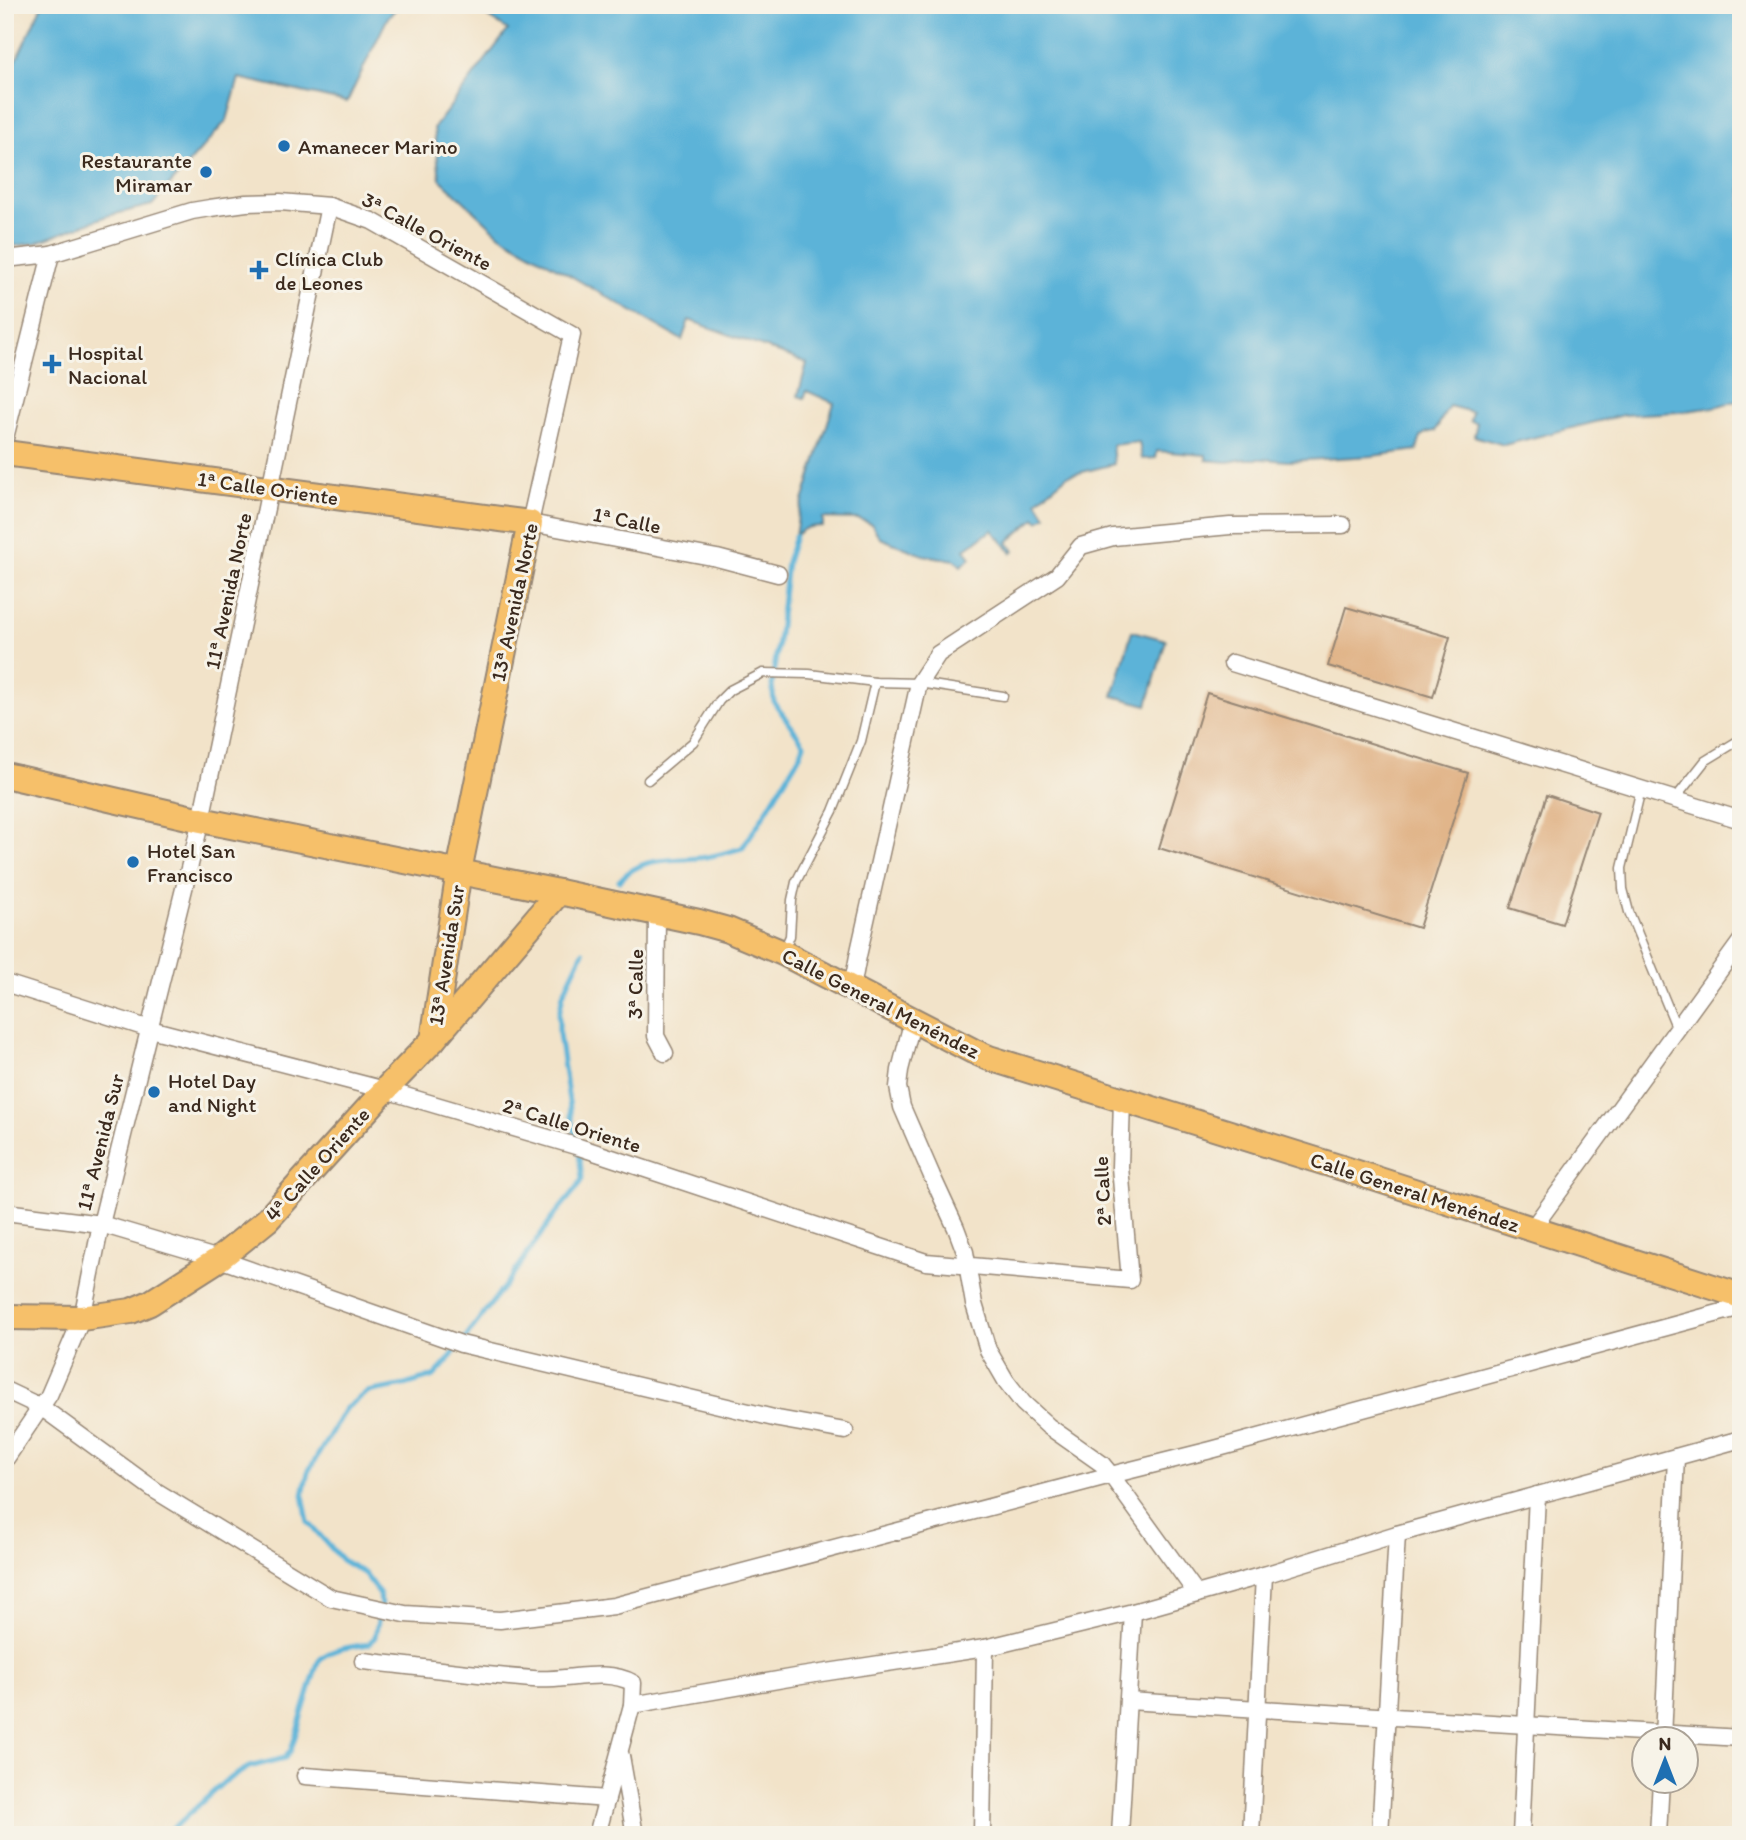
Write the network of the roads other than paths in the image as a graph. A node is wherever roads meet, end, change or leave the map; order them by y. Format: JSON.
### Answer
{"nodes":[{"id":1,"x":330,"y":206,"type":"junction"},
{"id":2,"x":51,"y":254,"type":"junction"},
{"id":3,"x":5,"y":259,"type":"edge"},
{"id":4,"x":572,"y":335,"type":"joint"},
{"id":5,"x":5,"y":438,"type":"edge"},
{"id":6,"x":5,"y":453,"type":"edge"},
{"id":7,"x":270,"y":489,"type":"junction"},
{"id":8,"x":530,"y":523,"type":"junction"},
{"id":9,"x":1343,"y":525,"type":"dead end"},
{"id":10,"x":778,"y":574,"type":"dead end"},
{"id":11,"x":1232,"y":663,"type":"dead end"},
{"id":12,"x":875,"y":682,"type":"junction"},
{"id":13,"x":919,"y":683,"type":"junction"},
{"id":14,"x":1003,"y":696,"type":"dead end"},
{"id":15,"x":1741,"y":739,"type":"edge"},
{"id":16,"x":5,"y":775,"type":"edge"},
{"id":17,"x":648,"y":780,"type":"dead end"},
{"id":18,"x":1641,"y":789,"type":"junction"},
{"id":19,"x":1675,"y":799,"type":"junction"},
{"id":20,"x":201,"y":820,"type":"junction"},
{"id":21,"x":1741,"y":820,"type":"edge"},
{"id":22,"x":459,"y":871,"type":"junction"},
{"id":23,"x":559,"y":892,"type":"junction"},
{"id":24,"x":657,"y":913,"type":"junction"},
{"id":25,"x":1741,"y":941,"type":"edge"},
{"id":26,"x":783,"y":953,"type":"junction"},
{"id":27,"x":5,"y":983,"type":"edge"},
{"id":28,"x":852,"y":988,"type":"junction"},
{"id":29,"x":913,"y":1019,"type":"junction"},
{"id":30,"x":150,"y":1029,"type":"junction"},
{"id":31,"x":1677,"y":1029,"type":"junction"},
{"id":32,"x":433,"y":1040,"type":"junction"},
{"id":33,"x":666,"y":1053,"type":"dead end"},
{"id":34,"x":385,"y":1090,"type":"junction"},
{"id":35,"x":1122,"y":1100,"type":"junction"},
{"id":36,"x":5,"y":1212,"type":"edge"},
{"id":37,"x":101,"y":1224,"type":"junction"},
{"id":38,"x":1532,"y":1229,"type":"junction"},
{"id":39,"x":219,"y":1259,"type":"junction"},
{"id":40,"x":967,"y":1265,"type":"junction"},
{"id":41,"x":1130,"y":1280,"type":"joint"},
{"id":42,"x":1741,"y":1296,"type":"edge"},
{"id":43,"x":1741,"y":1307,"type":"edge"},
{"id":44,"x":5,"y":1317,"type":"edge"},
{"id":45,"x":82,"y":1318,"type":"junction"},
{"id":46,"x":5,"y":1390,"type":"edge"},
{"id":47,"x":41,"y":1407,"type":"junction"},
{"id":48,"x":845,"y":1431,"type":"dead end"},
{"id":49,"x":1741,"y":1439,"type":"edge"},
{"id":50,"x":1676,"y":1457,"type":"junction"},
{"id":51,"x":5,"y":1460,"type":"edge"},
{"id":52,"x":1111,"y":1475,"type":"junction"},
{"id":53,"x":1537,"y":1495,"type":"junction"},
{"id":54,"x":1398,"y":1534,"type":"junction"},
{"id":55,"x":1264,"y":1575,"type":"junction"},
{"id":56,"x":1197,"y":1594,"type":"junction"},
{"id":57,"x":1133,"y":1612,"type":"junction"},
{"id":58,"x":985,"y":1648,"type":"junction"},
{"id":59,"x":363,"y":1661,"type":"dead end"},
{"id":60,"x":1128,"y":1702,"type":"junction"},
{"id":61,"x":632,"y":1705,"type":"junction"},
{"id":62,"x":1257,"y":1709,"type":"junction"},
{"id":63,"x":1387,"y":1717,"type":"junction"},
{"id":64,"x":1664,"y":1724,"type":"edge"},
{"id":65,"x":1526,"y":1725,"type":"junction"},
{"id":66,"x":1630,"y":1733,"type":"edge"},
{"id":67,"x":1700,"y":1737,"type":"edge"},
{"id":68,"x":1741,"y":1738,"type":"edge"},
{"id":69,"x":620,"y":1750,"type":"junction"},
{"id":70,"x":306,"y":1776,"type":"dead end"},
{"id":71,"x":1660,"y":1794,"type":"edge"},
{"id":72,"x":607,"y":1798,"type":"junction"},
{"id":73,"x":597,"y":1835,"type":"edge"},
{"id":74,"x":635,"y":1835,"type":"edge"},
{"id":75,"x":982,"y":1835,"type":"edge"},
{"id":76,"x":1120,"y":1835,"type":"edge"},
{"id":77,"x":1251,"y":1835,"type":"edge"},
{"id":78,"x":1380,"y":1835,"type":"edge"},
{"id":79,"x":1521,"y":1835,"type":"edge"},
{"id":80,"x":1658,"y":1835,"type":"edge"}],
"edges":[{"from":1,"to":2,"type":"street","name":"3ª Calle Oriente"},
{"from":1,"to":4,"type":"street","name":"3ª Calle Oriente"},
{"from":1,"to":7,"type":"street","name":"11ª Avenida Norte"},
{"from":2,"to":3,"type":"street","name":"3ª Calle Oriente"},
{"from":2,"to":5,"type":"street"},
{"from":4,"to":8,"type":"street","name":"13ª Avenida Norte"},
{"from":6,"to":7,"type":"main road","name":"1ª Calle Oriente"},
{"from":7,"to":8,"type":"main road","name":"1ª Calle Oriente"},
{"from":7,"to":20,"type":"street","name":"11ª Avenida Norte"},
{"from":8,"to":10,"type":"street","name":"1ª Calle"},
{"from":8,"to":22,"type":"main road","name":"13ª Avenida Norte"},
{"from":9,"to":13,"type":"street"},
{"from":11,"to":18,"type":"street"},
{"from":12,"to":13,"type":"lane"},
{"from":12,"to":17,"type":"lane"},
{"from":12,"to":26,"type":"lane"},
{"from":13,"to":14,"type":"lane"},
{"from":13,"to":28,"type":"street"},
{"from":15,"to":19,"type":"lane"},
{"from":16,"to":20,"type":"main road","name":"Calle General Menéndez"},
{"from":18,"to":19,"type":"street"},
{"from":18,"to":31,"type":"lane"},
{"from":19,"to":21,"type":"street"},
{"from":20,"to":22,"type":"main road","name":"Calle General Menéndez"},
{"from":20,"to":30,"type":"street","name":"11ª Avenida Sur"},
{"from":22,"to":23,"type":"main road","name":"Calle General Menéndez"},
{"from":22,"to":32,"type":"main road","name":"13ª Avenida Sur"},
{"from":23,"to":24,"type":"main road","name":"Calle General Menéndez"},
{"from":23,"to":32,"type":"main road","name":"4ª Calle Oriente"},
{"from":24,"to":26,"type":"main road","name":"Calle General Menéndez"},
{"from":24,"to":33,"type":"street","name":"3ª Calle"},
{"from":25,"to":31,"type":"street"},
{"from":26,"to":28,"type":"main road","name":"Calle General Menéndez"},
{"from":27,"to":30,"type":"street","name":"2ª Calle Oriente"},
{"from":28,"to":29,"type":"main road","name":"Calle General Menéndez"},
{"from":29,"to":35,"type":"main road","name":"Calle General Menéndez"},
{"from":29,"to":40,"type":"street"},
{"from":30,"to":34,"type":"street","name":"2ª Calle Oriente"},
{"from":30,"to":37,"type":"street","name":"11ª Avenida Sur"},
{"from":31,"to":38,"type":"street"},
{"from":32,"to":34,"type":"main road","name":"4ª Calle Oriente"},
{"from":34,"to":39,"type":"main road","name":"4ª Calle Oriente"},
{"from":34,"to":40,"type":"street","name":"2ª Calle Oriente"},
{"from":35,"to":38,"type":"main road","name":"Calle General Menéndez"},
{"from":35,"to":41,"type":"street","name":"2ª Calle"},
{"from":36,"to":37,"type":"street"},
{"from":37,"to":39,"type":"street"},
{"from":37,"to":45,"type":"street","name":"11ª Avenida Sur"},
{"from":38,"to":42,"type":"main road","name":"Calle General Menéndez"},
{"from":39,"to":45,"type":"main road","name":"4ª Calle Oriente"},
{"from":39,"to":48,"type":"street"},
{"from":40,"to":41,"type":"street","name":"2ª Calle Oriente"},
{"from":40,"to":52,"type":"street"},
{"from":43,"to":52,"type":"street"},
{"from":44,"to":45,"type":"main road","name":"4ª Calle Oriente"},
{"from":45,"to":47,"type":"street","name":"11ª Avenida Sur"},
{"from":46,"to":47,"type":"street"},
{"from":47,"to":51,"type":"street","name":"11ª Avenida Sur"},
{"from":47,"to":52,"type":"street"},
{"from":49,"to":50,"type":"street"},
{"from":50,"to":53,"type":"street"},
{"from":50,"to":64,"type":"street"},
{"from":52,"to":56,"type":"street"},
{"from":53,"to":54,"type":"street"},
{"from":53,"to":65,"type":"street"},
{"from":54,"to":55,"type":"street"},
{"from":54,"to":63,"type":"street"},
{"from":55,"to":56,"type":"street"},
{"from":55,"to":62,"type":"street"},
{"from":56,"to":57,"type":"street"},
{"from":57,"to":58,"type":"street"},
{"from":57,"to":60,"type":"street"},
{"from":58,"to":61,"type":"street"},
{"from":58,"to":75,"type":"street"},
{"from":59,"to":61,"type":"street"},
{"from":60,"to":62,"type":"street"},
{"from":60,"to":76,"type":"street"},
{"from":61,"to":69,"type":"street"},
{"from":62,"to":63,"type":"street"},
{"from":62,"to":77,"type":"street"},
{"from":63,"to":65,"type":"street"},
{"from":63,"to":78,"type":"street"},
{"from":65,"to":66,"type":"street"},
{"from":65,"to":79,"type":"street"},
{"from":67,"to":68,"type":"street"},
{"from":69,"to":72,"type":"street"},
{"from":69,"to":74,"type":"street"},
{"from":70,"to":72,"type":"street"},
{"from":71,"to":80,"type":"street"},
{"from":72,"to":73,"type":"street"}]}
